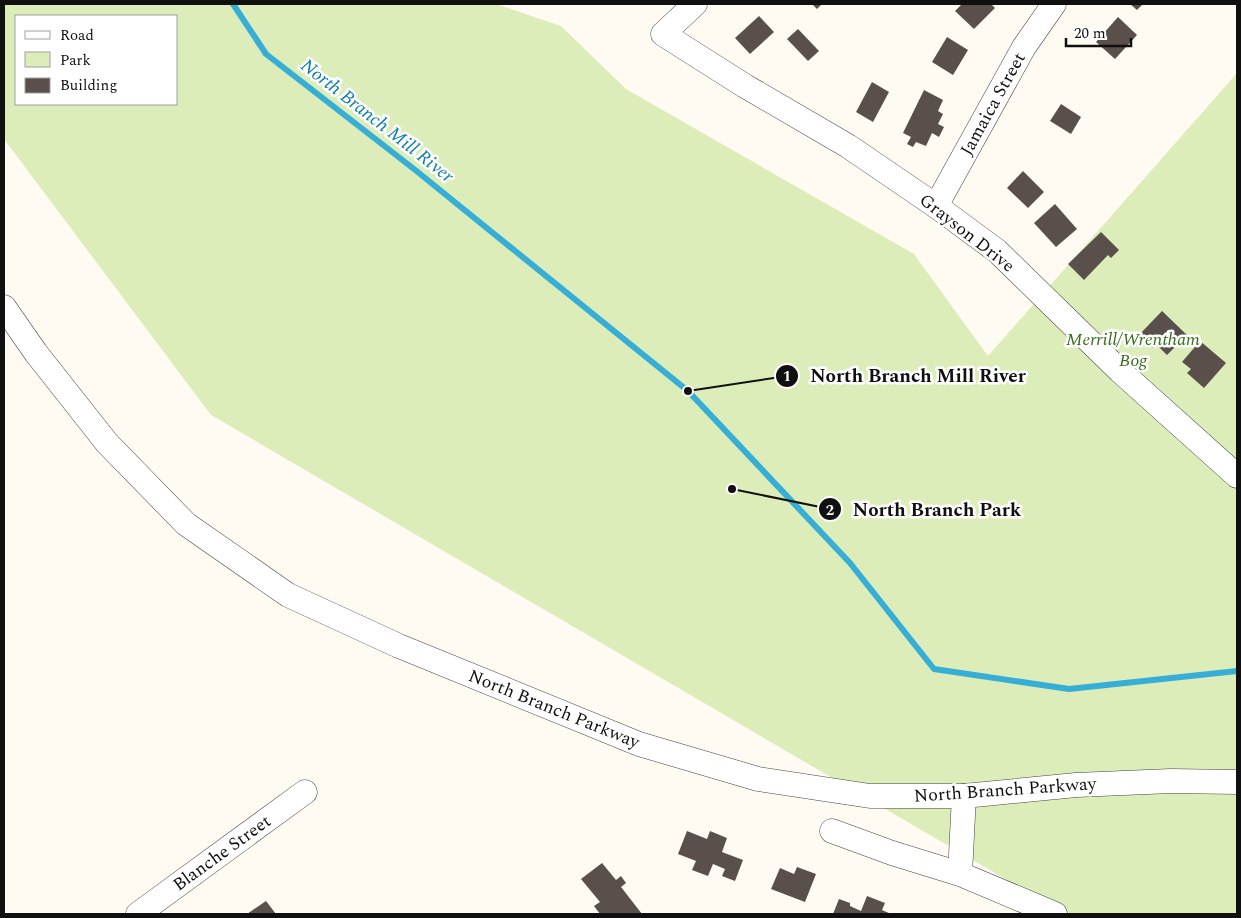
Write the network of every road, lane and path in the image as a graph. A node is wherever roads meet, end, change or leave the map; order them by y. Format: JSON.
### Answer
{"nodes":[{"id":1,"x":695,"y":4,"type":"edge"},
{"id":2,"x":1054,"y":4,"type":"edge"},
{"id":3,"x":936,"y":206,"type":"junction"},
{"id":4,"x":4,"y":307,"type":"edge"},
{"id":5,"x":1237,"y":476,"type":"edge"},
{"id":6,"x":1237,"y":782,"type":"edge"},
{"id":7,"x":305,"y":792,"type":"dead end"},
{"id":8,"x":964,"y":796,"type":"junction"},
{"id":9,"x":832,"y":831,"type":"dead end"},
{"id":10,"x":960,"y":874,"type":"junction"},
{"id":11,"x":149,"y":911,"type":"edge"},
{"id":12,"x":1055,"y":914,"type":"edge"}],
"edges":[{"from":1,"to":3,"type":"street","name":"Grayson Drive"},
{"from":2,"to":3,"type":"street","name":"Jamaica Street"},
{"from":3,"to":5,"type":"street","name":"Grayson Drive"},
{"from":4,"to":8,"type":"street","name":"North Branch Parkway"},
{"from":6,"to":8,"type":"street","name":"North Branch Parkway"},
{"from":7,"to":11,"type":"street","name":"Blanche Street"},
{"from":8,"to":10,"type":"street"},
{"from":9,"to":10,"type":"street"},
{"from":10,"to":12,"type":"street"}]}
